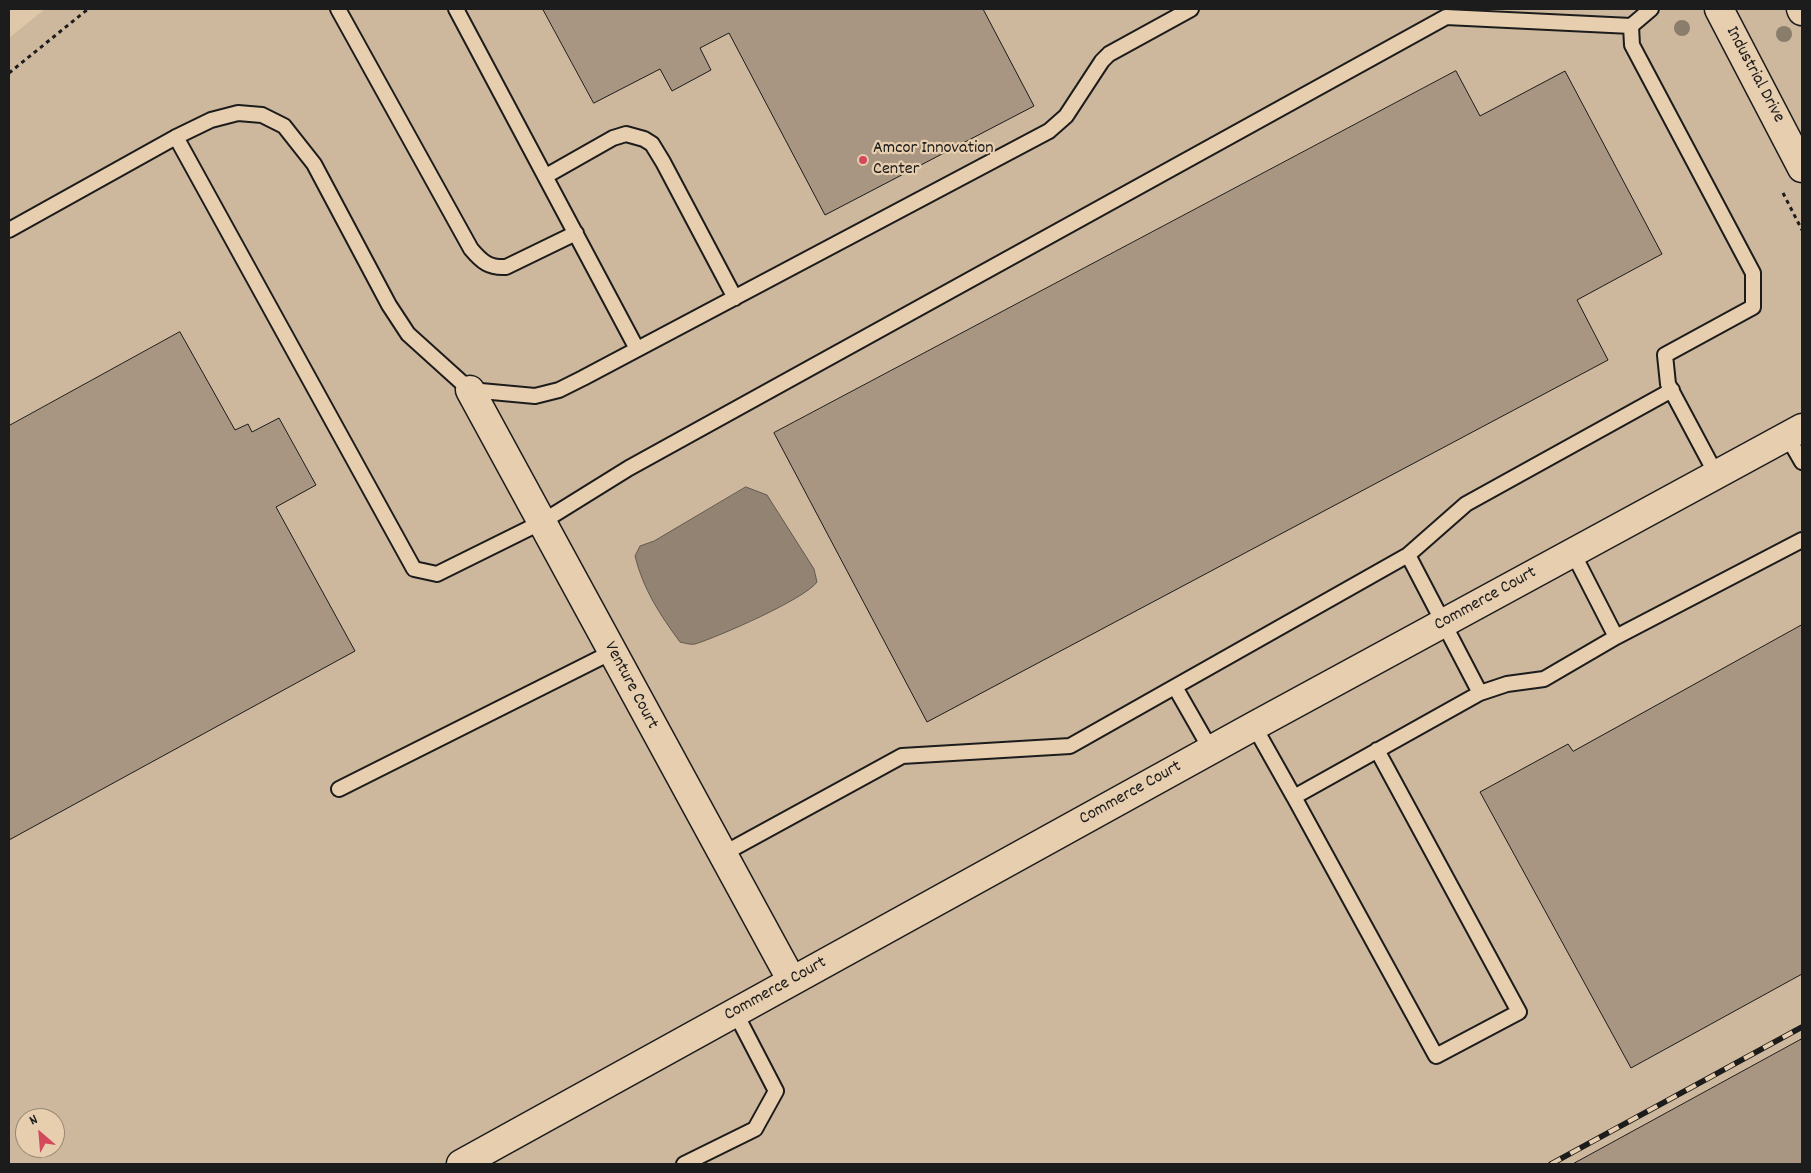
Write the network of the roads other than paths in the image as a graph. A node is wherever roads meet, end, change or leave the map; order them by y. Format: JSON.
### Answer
{"nodes":[{"id":1,"x":338,"y":9,"type":"edge"},
{"id":2,"x":456,"y":9,"type":"edge"},
{"id":3,"x":1191,"y":9,"type":"edge"},
{"id":4,"x":1651,"y":9,"type":"edge"},
{"id":5,"x":1719,"y":9,"type":"edge"},
{"id":6,"x":1631,"y":26,"type":"junction"},
{"id":7,"x":176,"y":137,"type":"junction"},
{"id":8,"x":1802,"y":168,"type":"edge"},
{"id":9,"x":546,"y":176,"type":"junction"},
{"id":10,"x":9,"y":230,"type":"edge"},
{"id":11,"x":576,"y":233,"type":"junction"},
{"id":12,"x":735,"y":298,"type":"junction"},
{"id":13,"x":637,"y":349,"type":"junction"},
{"id":14,"x":470,"y":390,"type":"junction"},
{"id":15,"x":1672,"y":390,"type":"junction"},
{"id":16,"x":1795,"y":432,"type":"edge"},
{"id":17,"x":1802,"y":462,"type":"edge"},
{"id":18,"x":1716,"y":474,"type":"junction"},
{"id":19,"x":542,"y":522,"type":"junction"},
{"id":20,"x":1802,"y":540,"type":"edge"},
{"id":21,"x":1573,"y":553,"type":"junction"},
{"id":22,"x":1408,"y":554,"type":"junction"},
{"id":23,"x":1444,"y":623,"type":"junction"},
{"id":24,"x":1616,"y":637,"type":"junction"},
{"id":25,"x":612,"y":652,"type":"junction"},
{"id":26,"x":1175,"y":686,"type":"junction"},
{"id":27,"x":1480,"y":693,"type":"junction"},
{"id":28,"x":1254,"y":726,"type":"junction"},
{"id":29,"x":1211,"y":750,"type":"junction"},
{"id":30,"x":1376,"y":750,"type":"junction"},
{"id":31,"x":338,"y":789,"type":"dead end"},
{"id":32,"x":1294,"y":796,"type":"junction"},
{"id":33,"x":721,"y":854,"type":"junction"},
{"id":34,"x":792,"y":981,"type":"junction"},
{"id":35,"x":736,"y":1012,"type":"junction"},
{"id":36,"x":461,"y":1164,"type":"edge"},
{"id":37,"x":684,"y":1164,"type":"edge"}],
"edges":[{"from":1,"to":11,"type":"lane"},
{"from":2,"to":9,"type":"lane"},
{"from":3,"to":12,"type":"lane"},
{"from":4,"to":6,"type":"lane"},
{"from":5,"to":8,"type":"street","name":"Industrial Drive"},
{"from":6,"to":15,"type":"lane"},
{"from":6,"to":19,"type":"lane"},
{"from":7,"to":10,"type":"lane"},
{"from":7,"to":14,"type":"lane"},
{"from":7,"to":19,"type":"lane"},
{"from":9,"to":11,"type":"lane"},
{"from":9,"to":12,"type":"lane"},
{"from":11,"to":13,"type":"lane"},
{"from":12,"to":13,"type":"lane"},
{"from":13,"to":14,"type":"lane"},
{"from":14,"to":19,"type":"street","name":"Venture Court"},
{"from":15,"to":18,"type":"lane"},
{"from":15,"to":22,"type":"lane"},
{"from":16,"to":17,"type":"lane"},
{"from":16,"to":18,"type":"street","name":"Commerce Court"},
{"from":18,"to":21,"type":"street","name":"Commerce Court"},
{"from":19,"to":25,"type":"street","name":"Venture Court"},
{"from":20,"to":24,"type":"lane"},
{"from":21,"to":23,"type":"street","name":"Commerce Court"},
{"from":21,"to":24,"type":"lane"},
{"from":22,"to":23,"type":"lane"},
{"from":22,"to":26,"type":"lane"},
{"from":23,"to":27,"type":"lane"},
{"from":23,"to":28,"type":"street","name":"Commerce Court"},
{"from":24,"to":27,"type":"lane"},
{"from":25,"to":31,"type":"lane"},
{"from":25,"to":33,"type":"street","name":"Venture Court"},
{"from":26,"to":29,"type":"lane"},
{"from":26,"to":33,"type":"lane"},
{"from":27,"to":30,"type":"lane"},
{"from":28,"to":29,"type":"street","name":"Commerce Court"},
{"from":28,"to":32,"type":"lane"},
{"from":29,"to":34,"type":"street","name":"Commerce Court"},
{"from":30,"to":32,"type":"lane"},
{"from":30,"to":32,"type":"lane"},
{"from":33,"to":34,"type":"street","name":"Venture Court"},
{"from":34,"to":35,"type":"street","name":"Commerce Court"},
{"from":35,"to":36,"type":"street","name":"Commerce Court"},
{"from":35,"to":37,"type":"lane"}]}
